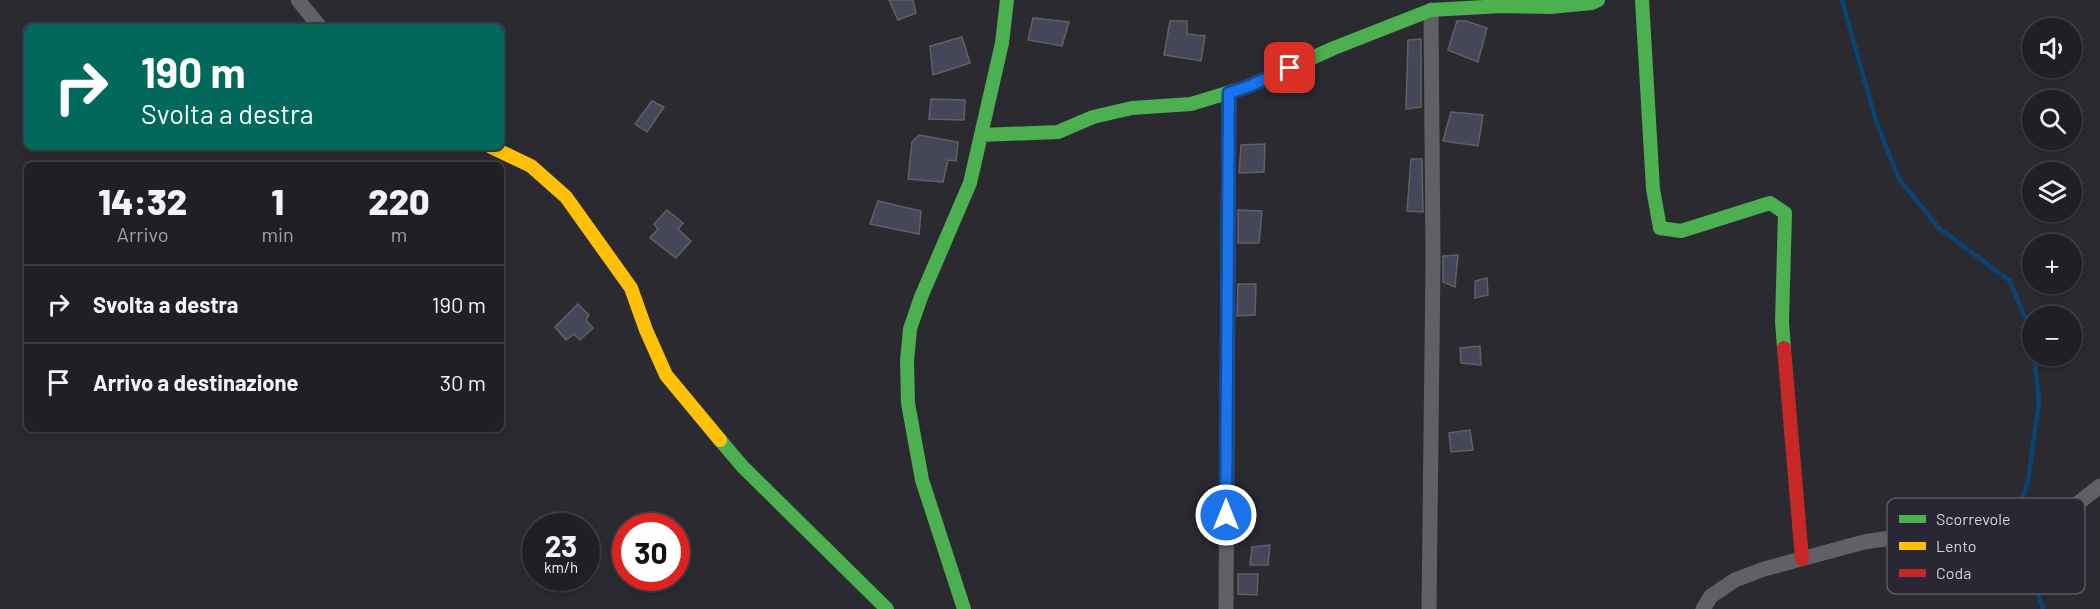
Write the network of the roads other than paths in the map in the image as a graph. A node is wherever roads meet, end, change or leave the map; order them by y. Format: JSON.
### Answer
{"nodes":[{"id":1,"x":298,"y":0,"type":"edge"},
{"id":2,"x":1006,"y":0,"type":"edge"},
{"id":3,"x":1598,"y":0,"type":"edge"},
{"id":4,"x":1642,"y":0,"type":"edge"},
{"id":5,"x":1431,"y":10,"type":"junction"},
{"id":6,"x":318,"y":24,"type":"edge"},
{"id":7,"x":1229,"y":93,"type":"junction"},
{"id":8,"x":981,"y":135,"type":"junction"},
{"id":9,"x":497,"y":150,"type":"edge"},
{"id":10,"x":2100,"y":486,"type":"edge"},
{"id":11,"x":2085,"y":498,"type":"edge"},
{"id":12,"x":1887,"y":539,"type":"edge"},
{"id":13,"x":1802,"y":559,"type":"junction"},
{"id":14,"x":887,"y":609,"type":"edge"},
{"id":15,"x":964,"y":609,"type":"edge"},
{"id":16,"x":1226,"y":609,"type":"edge"},
{"id":17,"x":1429,"y":609,"type":"edge"},
{"id":18,"x":1703,"y":609,"type":"edge"}],
"edges":[{"from":1,"to":6,"type":"street"},
{"from":2,"to":8,"type":"street"},
{"from":3,"to":5,"type":"street"},
{"from":4,"to":13,"type":"street"},
{"from":5,"to":7,"type":"street"},
{"from":5,"to":17,"type":"street"},
{"from":7,"to":8,"type":"street"},
{"from":7,"to":16,"type":"street"},
{"from":8,"to":15,"type":"street"},
{"from":9,"to":14,"type":"street"},
{"from":10,"to":11,"type":"street"},
{"from":12,"to":13,"type":"street"},
{"from":13,"to":18,"type":"street"}]}
